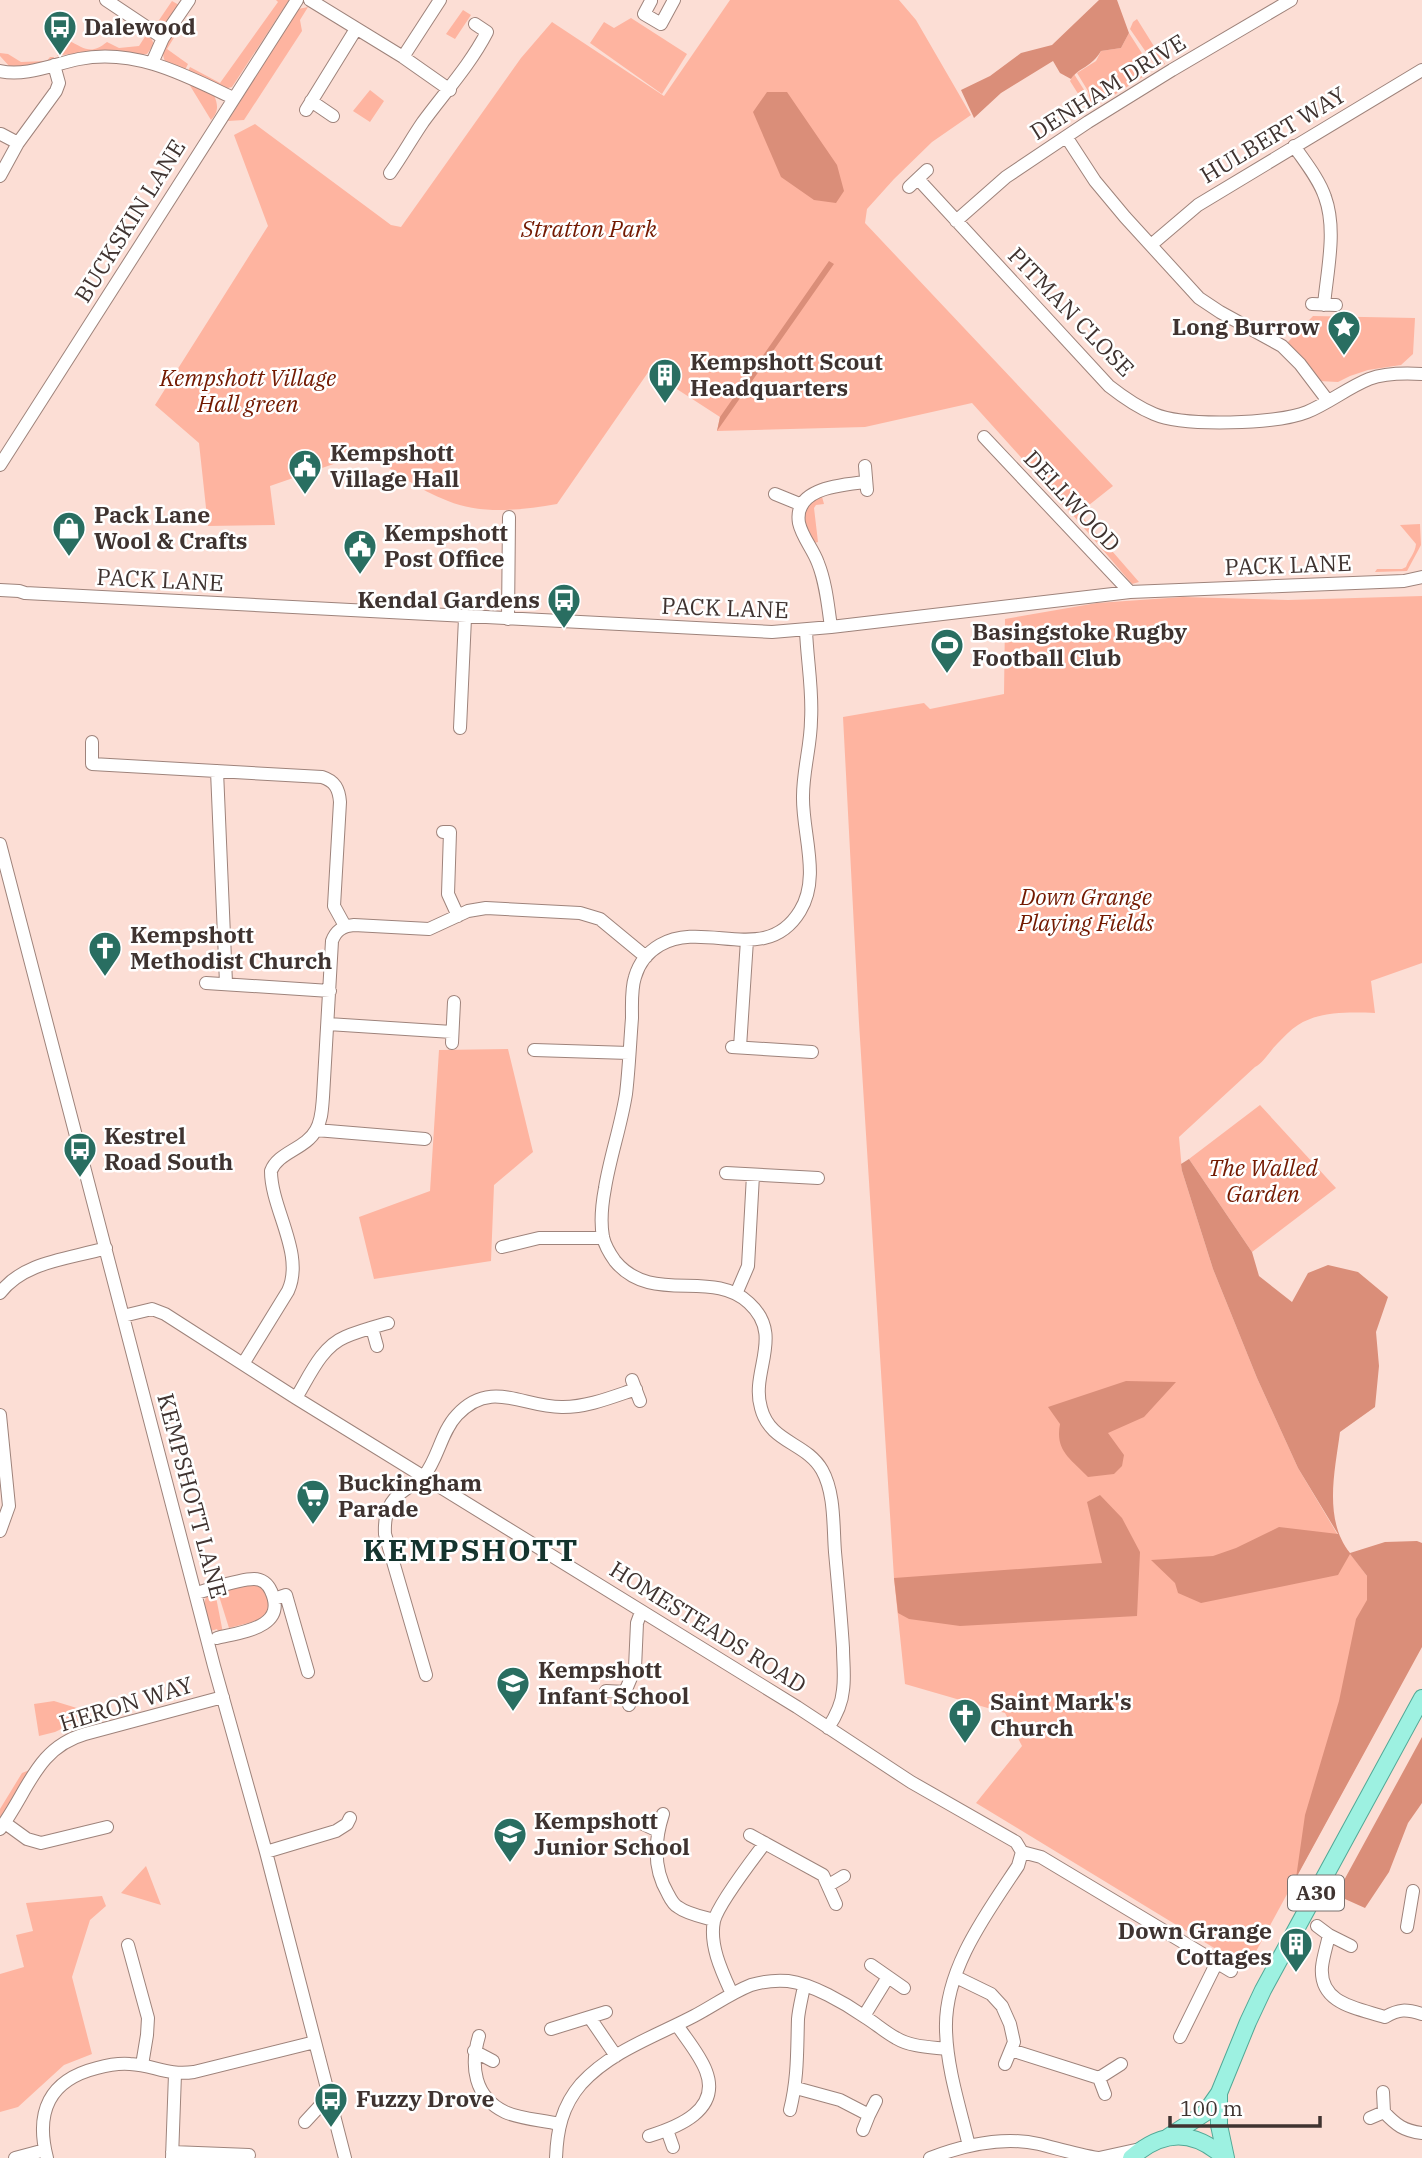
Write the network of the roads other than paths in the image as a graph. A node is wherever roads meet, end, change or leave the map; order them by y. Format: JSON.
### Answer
{"nodes":[{"id":1,"x":106,"y":0,"type":"edge"},
{"id":2,"x":189,"y":0,"type":"edge"},
{"id":3,"x":296,"y":0,"type":"edge"},
{"id":4,"x":310,"y":0,"type":"edge"},
{"id":5,"x":440,"y":0,"type":"edge"},
{"id":6,"x":674,"y":0,"type":"edge"},
{"id":7,"x":1292,"y":0,"type":"edge"},
{"id":8,"x":651,"y":1,"type":"edge"},
{"id":9,"x":475,"y":24,"type":"dead end"},
{"id":10,"x":356,"y":29,"type":"junction"},
{"id":11,"x":163,"y":38,"type":"junction"},
{"id":12,"x":403,"y":57,"type":"junction"},
{"id":13,"x":152,"y":63,"type":"junction"},
{"id":14,"x":54,"y":65,"type":"junction"},
{"id":15,"x":1422,"y":70,"type":"edge"},
{"id":16,"x":0,"y":71,"type":"edge"},
{"id":17,"x":450,"y":89,"type":"junction"},
{"id":18,"x":233,"y":98,"type":"junction"},
{"id":19,"x":333,"y":116,"type":"dead end"},
{"id":20,"x":2,"y":134,"type":"edge"},
{"id":21,"x":1067,"y":138,"type":"junction"},
{"id":22,"x":18,"y":143,"type":"junction"},
{"id":23,"x":1294,"y":146,"type":"junction"},
{"id":24,"x":390,"y":173,"type":"dead end"},
{"id":25,"x":0,"y":176,"type":"edge"},
{"id":26,"x":918,"y":179,"type":"dead end"},
{"id":27,"x":957,"y":221,"type":"junction"},
{"id":28,"x":1151,"y":245,"type":"junction"},
{"id":29,"x":1324,"y":305,"type":"dead end"},
{"id":30,"x":1422,"y":374,"type":"edge"},
{"id":31,"x":1328,"y":401,"type":"junction"},
{"id":32,"x":984,"y":437,"type":"dead end"},
{"id":33,"x":0,"y":465,"type":"edge"},
{"id":34,"x":865,"y":467,"type":"dead end"},
{"id":35,"x":775,"y":495,"type":"dead end"},
{"id":36,"x":802,"y":505,"type":"junction"},
{"id":37,"x":509,"y":517,"type":"dead end"},
{"id":38,"x":1422,"y":578,"type":"edge"},
{"id":39,"x":0,"y":590,"type":"edge"},
{"id":40,"x":1130,"y":592,"type":"junction"},
{"id":41,"x":25,"y":593,"type":"junction"},
{"id":42,"x":0,"y":598,"type":"edge"},
{"id":43,"x":465,"y":618,"type":"junction"},
{"id":44,"x":508,"y":620,"type":"junction"},
{"id":45,"x":831,"y":628,"type":"junction"},
{"id":46,"x":806,"y":630,"type":"junction"},
{"id":47,"x":460,"y":727,"type":"dead end"},
{"id":48,"x":92,"y":742,"type":"dead end"},
{"id":49,"x":217,"y":771,"type":"junction"},
{"id":50,"x":443,"y":831,"type":"dead end"},
{"id":51,"x":0,"y":844,"type":"edge"},
{"id":52,"x":2,"y":859,"type":"edge"},
{"id":53,"x":458,"y":916,"type":"junction"},
{"id":54,"x":345,"y":926,"type":"junction"},
{"id":55,"x":747,"y":940,"type":"junction"},
{"id":56,"x":646,"y":957,"type":"junction"},
{"id":57,"x":206,"y":983,"type":"dead end"},
{"id":58,"x":226,"y":983,"type":"junction"},
{"id":59,"x":330,"y":991,"type":"junction"},
{"id":60,"x":454,"y":1002,"type":"dead end"},
{"id":61,"x":328,"y":1024,"type":"junction"},
{"id":62,"x":534,"y":1049,"type":"dead end"},
{"id":63,"x":813,"y":1052,"type":"dead end"},
{"id":64,"x":629,"y":1054,"type":"junction"},
{"id":65,"x":316,"y":1130,"type":"junction"},
{"id":66,"x":425,"y":1139,"type":"dead end"},
{"id":67,"x":726,"y":1173,"type":"dead end"},
{"id":68,"x":753,"y":1175,"type":"junction"},
{"id":69,"x":810,"y":1180,"type":"dead end"},
{"id":70,"x":603,"y":1238,"type":"junction"},
{"id":71,"x":106,"y":1248,"type":"junction"},
{"id":72,"x":510,"y":1249,"type":"dead end"},
{"id":73,"x":0,"y":1293,"type":"edge"},
{"id":74,"x":736,"y":1294,"type":"junction"},
{"id":75,"x":124,"y":1316,"type":"junction"},
{"id":76,"x":388,"y":1323,"type":"dead end"},
{"id":77,"x":372,"y":1328,"type":"junction"},
{"id":78,"x":377,"y":1346,"type":"dead end"},
{"id":79,"x":243,"y":1364,"type":"junction"},
{"id":80,"x":636,"y":1390,"type":"dead end"},
{"id":81,"x":296,"y":1398,"type":"junction"},
{"id":82,"x":0,"y":1415,"type":"edge"},
{"id":83,"x":424,"y":1476,"type":"junction"},
{"id":84,"x":0,"y":1531,"type":"edge"},
{"id":85,"x":196,"y":1593,"type":"junction"},
{"id":86,"x":274,"y":1599,"type":"junction"},
{"id":87,"x":641,"y":1612,"type":"junction"},
{"id":88,"x":217,"y":1638,"type":"dead end"},
{"id":89,"x":308,"y":1672,"type":"dead end"},
{"id":90,"x":426,"y":1675,"type":"dead end"},
{"id":91,"x":606,"y":1691,"type":"dead end"},
{"id":92,"x":625,"y":1692,"type":"junction"},
{"id":93,"x":223,"y":1697,"type":"junction"},
{"id":94,"x":1422,"y":1699,"type":"edge"},
{"id":95,"x":629,"y":1705,"type":"dead end"},
{"id":96,"x":828,"y":1728,"type":"junction"},
{"id":97,"x":663,"y":1815,"type":"dead end"},
{"id":98,"x":350,"y":1818,"type":"dead end"},
{"id":99,"x":641,"y":1823,"type":"dead end"},
{"id":100,"x":2,"y":1826,"type":"edge"},
{"id":101,"x":107,"y":1827,"type":"dead end"},
{"id":102,"x":658,"y":1831,"type":"junction"},
{"id":103,"x":91,"y":1832,"type":"junction"},
{"id":104,"x":750,"y":1835,"type":"dead end"},
{"id":105,"x":765,"y":1843,"type":"junction"},
{"id":106,"x":96,"y":1846,"type":"dead end"},
{"id":107,"x":266,"y":1852,"type":"junction"},
{"id":108,"x":1022,"y":1852,"type":"junction"},
{"id":109,"x":844,"y":1876,"type":"dead end"},
{"id":110,"x":829,"y":1885,"type":"junction"},
{"id":111,"x":1413,"y":1891,"type":"dead end"},
{"id":112,"x":836,"y":1904,"type":"dead end"},
{"id":113,"x":1416,"y":1914,"type":"edge"},
{"id":114,"x":714,"y":1920,"type":"junction"},
{"id":115,"x":1317,"y":1926,"type":"dead end"},
{"id":116,"x":1407,"y":1927,"type":"dead end"},
{"id":117,"x":1329,"y":1935,"type":"junction"},
{"id":118,"x":128,"y":1945,"type":"dead end"},
{"id":119,"x":1352,"y":1946,"type":"dead end"},
{"id":120,"x":1217,"y":1962,"type":"junction"},
{"id":121,"x":871,"y":1965,"type":"dead end"},
{"id":122,"x":1231,"y":1971,"type":"dead end"},
{"id":123,"x":888,"y":1977,"type":"junction"},
{"id":124,"x":956,"y":1977,"type":"junction"},
{"id":125,"x":804,"y":1986,"type":"junction"},
{"id":126,"x":904,"y":1988,"type":"dead end"},
{"id":127,"x":732,"y":1994,"type":"junction"},
{"id":128,"x":606,"y":2012,"type":"dead end"},
{"id":129,"x":1422,"y":2014,"type":"edge"},
{"id":130,"x":864,"y":2016,"type":"junction"},
{"id":131,"x":1385,"y":2017,"type":"junction"},
{"id":132,"x":590,"y":2018,"type":"junction"},
{"id":133,"x":677,"y":2025,"type":"junction"},
{"id":134,"x":551,"y":2029,"type":"dead end"},
{"id":135,"x":1383,"y":2031,"type":"dead end"},
{"id":136,"x":479,"y":2036,"type":"dead end"},
{"id":137,"x":1180,"y":2037,"type":"dead end"},
{"id":138,"x":315,"y":2042,"type":"junction"},
{"id":139,"x":947,"y":2049,"type":"junction"},
{"id":140,"x":1010,"y":2050,"type":"junction"},
{"id":141,"x":474,"y":2051,"type":"junction"},
{"id":142,"x":616,"y":2056,"type":"junction"},
{"id":143,"x":493,"y":2061,"type":"dead end"},
{"id":144,"x":1005,"y":2064,"type":"dead end"},
{"id":145,"x":1121,"y":2064,"type":"dead end"},
{"id":146,"x":142,"y":2065,"type":"junction"},
{"id":147,"x":175,"y":2074,"type":"junction"},
{"id":148,"x":1099,"y":2078,"type":"junction"},
{"id":149,"x":796,"y":2088,"type":"junction"},
{"id":150,"x":1383,"y":2092,"type":"dead end"},
{"id":151,"x":1219,"y":2093,"type":"junction"},
{"id":152,"x":1105,"y":2094,"type":"dead end"},
{"id":153,"x":329,"y":2096,"type":"junction"},
{"id":154,"x":877,"y":2101,"type":"dead end"},
{"id":155,"x":790,"y":2110,"type":"dead end"},
{"id":156,"x":1384,"y":2112,"type":"junction"},
{"id":157,"x":869,"y":2115,"type":"junction"},
{"id":158,"x":1370,"y":2118,"type":"dead end"},
{"id":159,"x":305,"y":2122,"type":"dead end"},
{"id":160,"x":559,"y":2124,"type":"junction"},
{"id":161,"x":667,"y":2130,"type":"junction"},
{"id":162,"x":863,"y":2130,"type":"dead end"},
{"id":163,"x":1422,"y":2133,"type":"edge"},
{"id":164,"x":649,"y":2136,"type":"dead end"},
{"id":165,"x":1168,"y":2137,"type":"junction"},
{"id":166,"x":969,"y":2146,"type":"junction"},
{"id":167,"x":673,"y":2147,"type":"dead end"},
{"id":168,"x":1137,"y":2153,"type":"edge"},
{"id":169,"x":46,"y":2154,"type":"edge"},
{"id":170,"x":172,"y":2155,"type":"edge"},
{"id":171,"x":249,"y":2155,"type":"dead end"},
{"id":172,"x":227,"y":2156,"type":"edge"},
{"id":173,"x":1075,"y":2156,"type":"edge"},
{"id":174,"x":15,"y":2158,"type":"edge"},
{"id":175,"x":345,"y":2158,"type":"edge"},
{"id":176,"x":556,"y":2158,"type":"edge"},
{"id":177,"x":930,"y":2158,"type":"edge"},
{"id":178,"x":1099,"y":2158,"type":"edge"},
{"id":179,"x":1225,"y":2158,"type":"edge"}],
"edges":[{"from":1,"to":11,"type":"street"},
{"from":2,"to":11,"type":"street"},
{"from":3,"to":18,"type":"street","name":"BUCKSKIN LANE"},
{"from":4,"to":10,"type":"street"},
{"from":5,"to":12,"type":"street"},
{"from":6,"to":8,"type":"street"},
{"from":7,"to":21,"type":"street","name":"DENHAM DRIVE"},
{"from":9,"to":17,"type":"street"},
{"from":10,"to":12,"type":"street"},
{"from":10,"to":19,"type":"street"},
{"from":11,"to":13,"type":"street"},
{"from":12,"to":17,"type":"street"},
{"from":13,"to":14,"type":"street"},
{"from":13,"to":18,"type":"street"},
{"from":14,"to":16,"type":"street"},
{"from":14,"to":22,"type":"street"},
{"from":15,"to":23,"type":"street","name":"HULBERT WAY"},
{"from":17,"to":24,"type":"street"},
{"from":18,"to":33,"type":"street","name":"BUCKSKIN LANE"},
{"from":20,"to":22,"type":"street"},
{"from":21,"to":27,"type":"street","name":"DENHAM DRIVE"},
{"from":21,"to":28,"type":"street"},
{"from":22,"to":25,"type":"street"},
{"from":23,"to":28,"type":"street","name":"HULBERT WAY"},
{"from":23,"to":29,"type":"street"},
{"from":26,"to":27,"type":"street","name":"PITMAN CLOSE"},
{"from":27,"to":31,"type":"street","name":"PITMAN CLOSE"},
{"from":28,"to":31,"type":"street"},
{"from":30,"to":31,"type":"street","name":"PITMAN CLOSE"},
{"from":32,"to":40,"type":"street","name":"DELLWOOD"},
{"from":34,"to":36,"type":"street"},
{"from":35,"to":36,"type":"street"},
{"from":36,"to":45,"type":"street"},
{"from":37,"to":44,"type":"street"},
{"from":38,"to":40,"type":"street","name":"PACK LANE"},
{"from":39,"to":41,"type":"street","name":"PACK LANE"},
{"from":40,"to":45,"type":"street","name":"PACK LANE"},
{"from":41,"to":42,"type":"street","name":"PACK LANE"},
{"from":41,"to":43,"type":"street","name":"PACK LANE"},
{"from":43,"to":44,"type":"street","name":"PACK LANE"},
{"from":43,"to":47,"type":"street"},
{"from":44,"to":46,"type":"street","name":"PACK LANE"},
{"from":45,"to":46,"type":"street","name":"PACK LANE"},
{"from":46,"to":55,"type":"street"},
{"from":48,"to":49,"type":"street"},
{"from":49,"to":54,"type":"street"},
{"from":49,"to":58,"type":"street"},
{"from":50,"to":53,"type":"street"},
{"from":51,"to":52,"type":"street","name":"KEMPSHOTT LANE"},
{"from":52,"to":71,"type":"street","name":"KEMPSHOTT LANE"},
{"from":53,"to":54,"type":"street"},
{"from":53,"to":56,"type":"street"},
{"from":54,"to":59,"type":"street"},
{"from":55,"to":56,"type":"street"},
{"from":55,"to":63,"type":"street"},
{"from":56,"to":64,"type":"street"},
{"from":57,"to":58,"type":"street"},
{"from":58,"to":59,"type":"street"},
{"from":59,"to":61,"type":"street"},
{"from":60,"to":61,"type":"street"},
{"from":61,"to":65,"type":"street"},
{"from":62,"to":64,"type":"street"},
{"from":64,"to":70,"type":"street"},
{"from":65,"to":66,"type":"street"},
{"from":65,"to":79,"type":"street"},
{"from":67,"to":68,"type":"street"},
{"from":68,"to":69,"type":"street"},
{"from":68,"to":74,"type":"street"},
{"from":70,"to":72,"type":"street"},
{"from":70,"to":74,"type":"street"},
{"from":71,"to":73,"type":"street"},
{"from":71,"to":75,"type":"street","name":"KEMPSHOTT LANE"},
{"from":74,"to":96,"type":"street"},
{"from":75,"to":79,"type":"street","name":"HOMESTEADS ROAD"},
{"from":75,"to":85,"type":"street","name":"KEMPSHOTT LANE"},
{"from":76,"to":77,"type":"street"},
{"from":77,"to":78,"type":"street"},
{"from":77,"to":81,"type":"street"},
{"from":79,"to":81,"type":"street","name":"HOMESTEADS ROAD"},
{"from":80,"to":83,"type":"street"},
{"from":81,"to":83,"type":"street","name":"HOMESTEADS ROAD"},
{"from":82,"to":84,"type":"street"},
{"from":83,"to":87,"type":"street","name":"HOMESTEADS ROAD"},
{"from":83,"to":90,"type":"street"},
{"from":85,"to":86,"type":"street"},
{"from":85,"to":93,"type":"street","name":"KEMPSHOTT LANE"},
{"from":86,"to":88,"type":"street"},
{"from":86,"to":89,"type":"street"},
{"from":87,"to":92,"type":"street"},
{"from":87,"to":96,"type":"street","name":"HOMESTEADS ROAD"},
{"from":91,"to":92,"type":"street"},
{"from":92,"to":95,"type":"street"},
{"from":93,"to":100,"type":"street","name":"HERON WAY"},
{"from":93,"to":107,"type":"street","name":"KEMPSHOTT LANE"},
{"from":94,"to":151,"type":"main road","number":"A30"},
{"from":96,"to":108,"type":"street","name":"HOMESTEADS ROAD"},
{"from":97,"to":102,"type":"street"},
{"from":98,"to":107,"type":"street"},
{"from":99,"to":102,"type":"street"},
{"from":100,"to":103,"type":"street"},
{"from":101,"to":103,"type":"street"},
{"from":102,"to":114,"type":"street"},
{"from":103,"to":106,"type":"street"},
{"from":104,"to":105,"type":"street"},
{"from":105,"to":110,"type":"street"},
{"from":105,"to":114,"type":"street"},
{"from":107,"to":138,"type":"street","name":"KEMPSHOTT LANE"},
{"from":108,"to":120,"type":"street","name":"HOMESTEADS ROAD"},
{"from":108,"to":124,"type":"street"},
{"from":109,"to":110,"type":"street"},
{"from":110,"to":112,"type":"street"},
{"from":111,"to":113,"type":"street"},
{"from":113,"to":116,"type":"street"},
{"from":114,"to":127,"type":"street"},
{"from":115,"to":117,"type":"street"},
{"from":117,"to":119,"type":"street"},
{"from":117,"to":131,"type":"street"},
{"from":118,"to":146,"type":"street"},
{"from":120,"to":122,"type":"street","name":"HOMESTEADS ROAD"},
{"from":120,"to":137,"type":"street"},
{"from":121,"to":123,"type":"street"},
{"from":123,"to":126,"type":"street"},
{"from":123,"to":130,"type":"street"},
{"from":124,"to":139,"type":"street"},
{"from":124,"to":140,"type":"street"},
{"from":125,"to":127,"type":"street"},
{"from":125,"to":130,"type":"street"},
{"from":125,"to":149,"type":"street"},
{"from":127,"to":133,"type":"street"},
{"from":128,"to":132,"type":"street"},
{"from":129,"to":131,"type":"street"},
{"from":130,"to":139,"type":"street"},
{"from":131,"to":135,"type":"street"},
{"from":132,"to":134,"type":"street"},
{"from":132,"to":142,"type":"street"},
{"from":133,"to":142,"type":"street"},
{"from":133,"to":161,"type":"street"},
{"from":136,"to":141,"type":"street"},
{"from":138,"to":147,"type":"street"},
{"from":138,"to":153,"type":"street","name":"KEMPSHOTT LANE"},
{"from":139,"to":166,"type":"street"},
{"from":140,"to":144,"type":"street"},
{"from":140,"to":148,"type":"street"},
{"from":141,"to":143,"type":"street"},
{"from":141,"to":160,"type":"street"},
{"from":142,"to":160,"type":"street"},
{"from":145,"to":148,"type":"street"},
{"from":146,"to":147,"type":"street"},
{"from":146,"to":169,"type":"street"},
{"from":147,"to":170,"type":"street"},
{"from":148,"to":152,"type":"street"},
{"from":149,"to":155,"type":"street"},
{"from":149,"to":157,"type":"street"},
{"from":150,"to":156,"type":"street"},
{"from":151,"to":165,"type":"main road","number":"A30"},
{"from":151,"to":179,"type":"main road","number":"A30"},
{"from":153,"to":159,"type":"street"},
{"from":153,"to":175,"type":"street","name":"KEMPSHOTT LANE"},
{"from":154,"to":157,"type":"street"},
{"from":156,"to":158,"type":"street"},
{"from":156,"to":163,"type":"street"},
{"from":157,"to":162,"type":"street"},
{"from":160,"to":176,"type":"street"},
{"from":161,"to":164,"type":"street"},
{"from":161,"to":167,"type":"street"},
{"from":165,"to":168,"type":"main road","number":"A30"},
{"from":165,"to":179,"type":"main road","number":"A30"},
{"from":166,"to":173,"type":"street"},
{"from":166,"to":177,"type":"street"},
{"from":168,"to":178,"type":"street"},
{"from":169,"to":174,"type":"street"},
{"from":170,"to":172,"type":"street"},
{"from":171,"to":172,"type":"street"},
{"from":173,"to":178,"type":"street"}]}
